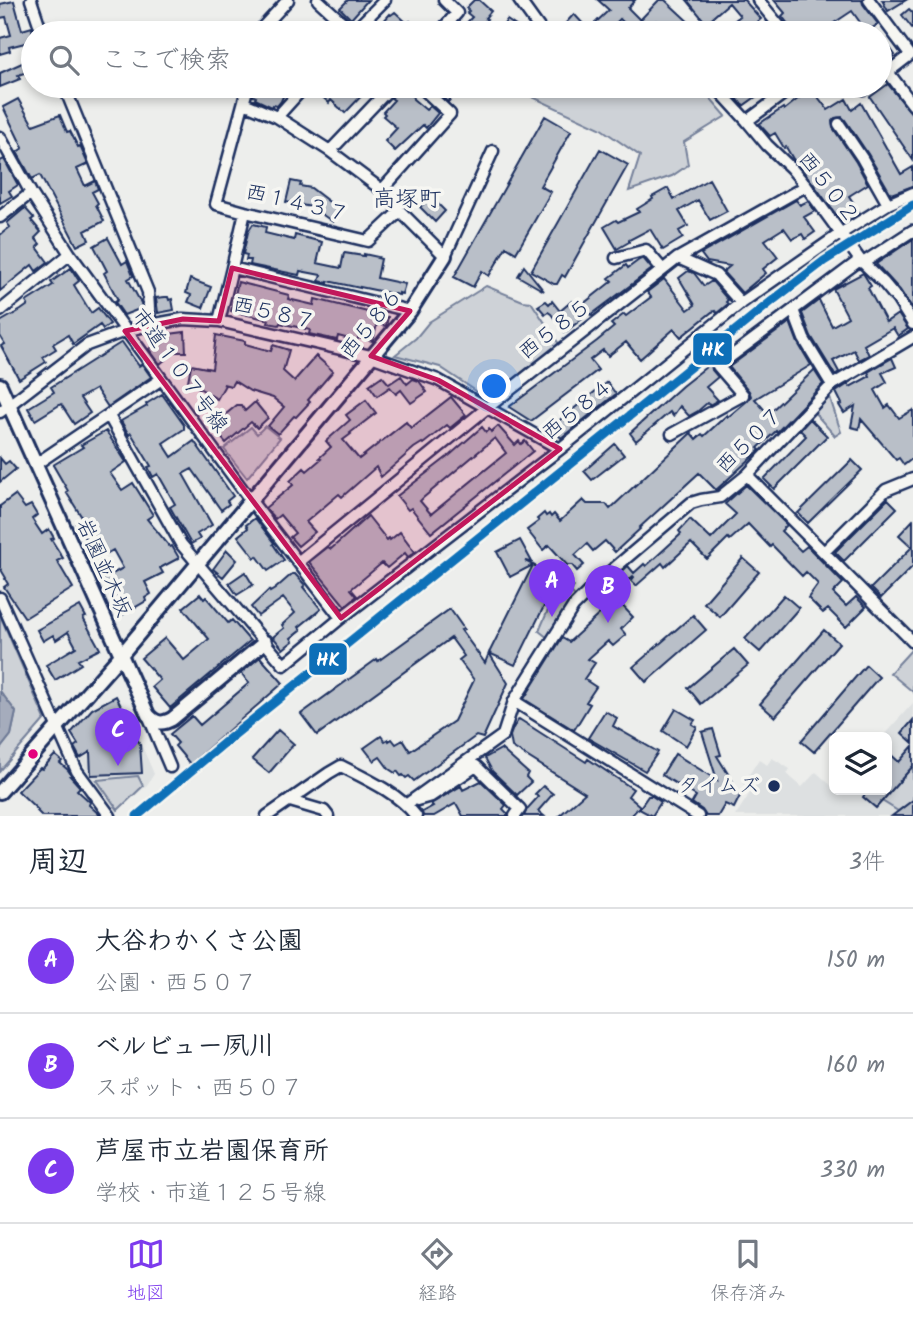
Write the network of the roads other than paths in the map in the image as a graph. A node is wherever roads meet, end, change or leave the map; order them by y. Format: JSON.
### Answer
{"nodes":[{"id":1,"x":31,"y":0,"type":"edge"},
{"id":2,"x":288,"y":0,"type":"edge"},
{"id":3,"x":318,"y":0,"type":"edge"},
{"id":4,"x":385,"y":0,"type":"edge"},
{"id":5,"x":444,"y":0,"type":"edge"},
{"id":6,"x":519,"y":0,"type":"edge"},
{"id":7,"x":758,"y":0,"type":"edge"},
{"id":8,"x":869,"y":0,"type":"edge"},
{"id":9,"x":38,"y":21,"type":"edge"},
{"id":10,"x":269,"y":21,"type":"edge"},
{"id":11,"x":340,"y":21,"type":"edge"},
{"id":12,"x":365,"y":21,"type":"edge"},
{"id":13,"x":450,"y":21,"type":"edge"},
{"id":14,"x":534,"y":21,"type":"edge"},
{"id":15,"x":775,"y":21,"type":"edge"},
{"id":16,"x":885,"y":21,"type":"edge"},
{"id":17,"x":892,"y":31,"type":"edge"},
{"id":18,"x":892,"y":69,"type":"edge"},
{"id":19,"x":892,"y":83,"type":"edge"},
{"id":20,"x":69,"y":98,"type":"edge"},
{"id":21,"x":245,"y":98,"type":"edge"},
{"id":22,"x":294,"y":98,"type":"edge"},
{"id":23,"x":381,"y":98,"type":"edge"},
{"id":24,"x":432,"y":98,"type":"edge"},
{"id":25,"x":726,"y":98,"type":"edge"},
{"id":26,"x":778,"y":98,"type":"edge"},
{"id":27,"x":244,"y":103,"type":"junction"},
{"id":28,"x":913,"y":105,"type":"edge"},
{"id":29,"x":277,"y":117,"type":"junction"},
{"id":30,"x":747,"y":121,"type":"junction"},
{"id":31,"x":839,"y":124,"type":"dead end"},
{"id":32,"x":0,"y":137,"type":"edge"},
{"id":33,"x":330,"y":151,"type":"junction"},
{"id":34,"x":493,"y":151,"type":"dead end"},
{"id":35,"x":806,"y":186,"type":"junction"},
{"id":36,"x":382,"y":190,"type":"junction"},
{"id":37,"x":31,"y":193,"type":"junction"},
{"id":38,"x":913,"y":193,"type":"edge"},
{"id":39,"x":888,"y":204,"type":"junction"},
{"id":40,"x":400,"y":211,"type":"junction"},
{"id":41,"x":245,"y":212,"type":"junction"},
{"id":42,"x":0,"y":218,"type":"edge"},
{"id":43,"x":913,"y":232,"type":"edge"},
{"id":44,"x":840,"y":234,"type":"junction"},
{"id":45,"x":70,"y":254,"type":"junction"},
{"id":46,"x":445,"y":256,"type":"junction"},
{"id":47,"x":616,"y":258,"type":"dead end"},
{"id":48,"x":678,"y":258,"type":"junction"},
{"id":49,"x":861,"y":261,"type":"junction"},
{"id":50,"x":232,"y":268,"type":"junction"},
{"id":51,"x":663,"y":270,"type":"junction"},
{"id":52,"x":741,"y":303,"type":"junction"},
{"id":53,"x":793,"y":310,"type":"junction"},
{"id":54,"x":0,"y":311,"type":"edge"},
{"id":55,"x":410,"y":311,"type":"junction"},
{"id":56,"x":219,"y":321,"type":"junction"},
{"id":57,"x":913,"y":324,"type":"edge"},
{"id":58,"x":150,"y":325,"type":"junction"},
{"id":59,"x":125,"y":331,"type":"junction"},
{"id":60,"x":913,"y":337,"type":"edge"},
{"id":61,"x":371,"y":356,"type":"junction"},
{"id":62,"x":160,"y":380,"type":"junction"},
{"id":63,"x":0,"y":385,"type":"edge"},
{"id":64,"x":832,"y":385,"type":"junction"},
{"id":65,"x":4,"y":408,"type":"edge"},
{"id":66,"x":487,"y":408,"type":"junction"},
{"id":67,"x":108,"y":416,"type":"junction"},
{"id":68,"x":672,"y":434,"type":"dead end"},
{"id":69,"x":560,"y":449,"type":"junction"},
{"id":70,"x":36,"y":464,"type":"junction"},
{"id":71,"x":747,"y":475,"type":"junction"},
{"id":72,"x":913,"y":479,"type":"edge"},
{"id":73,"x":251,"y":501,"type":"junction"},
{"id":74,"x":824,"y":552,"type":"junction"},
{"id":75,"x":198,"y":562,"type":"junction"},
{"id":76,"x":298,"y":562,"type":"junction"},
{"id":77,"x":0,"y":598,"type":"edge"},
{"id":78,"x":341,"y":618,"type":"junction"},
{"id":79,"x":265,"y":642,"type":"junction"},
{"id":80,"x":913,"y":642,"type":"edge"},
{"id":81,"x":121,"y":655,"type":"junction"},
{"id":82,"x":514,"y":701,"type":"junction"},
{"id":83,"x":148,"y":715,"type":"junction"},
{"id":84,"x":58,"y":725,"type":"junction"},
{"id":85,"x":170,"y":767,"type":"dead end"},
{"id":86,"x":0,"y":792,"type":"edge"},
{"id":87,"x":290,"y":801,"type":"junction"},
{"id":88,"x":407,"y":804,"type":"junction"},
{"id":89,"x":680,"y":805,"type":"junction"},
{"id":90,"x":110,"y":816,"type":"edge"},
{"id":91,"x":267,"y":816,"type":"edge"},
{"id":92,"x":328,"y":816,"type":"edge"},
{"id":93,"x":416,"y":816,"type":"edge"},
{"id":94,"x":515,"y":816,"type":"edge"},
{"id":95,"x":672,"y":816,"type":"edge"},
{"id":96,"x":698,"y":816,"type":"edge"}],
"edges":[{"from":1,"to":9,"type":"street"},
{"from":2,"to":10,"type":"street"},
{"from":3,"to":11,"type":"street"},
{"from":4,"to":12,"type":"street"},
{"from":5,"to":13,"type":"street"},
{"from":6,"to":14,"type":"street"},
{"from":7,"to":15,"type":"street"},
{"from":8,"to":16,"type":"street"},
{"from":17,"to":18,"type":"street"},
{"from":19,"to":28,"type":"street"},
{"from":20,"to":58,"type":"street"},
{"from":21,"to":27,"type":"street"},
{"from":22,"to":29,"type":"street"},
{"from":23,"to":33,"type":"street"},
{"from":24,"to":36,"type":"street"},
{"from":25,"to":30,"type":"street","name":"西５０２"},
{"from":26,"to":30,"type":"street"},
{"from":27,"to":29,"type":"street","name":"西１４３７"},
{"from":27,"to":41,"type":"street","name":"西１４３７"},
{"from":29,"to":33,"type":"street","name":"西１４３７"},
{"from":30,"to":35,"type":"street","name":"西５０２"},
{"from":31,"to":39,"type":"street"},
{"from":32,"to":37,"type":"street","name":"市道１０７号線"},
{"from":33,"to":36,"type":"street","name":"西１４３７"},
{"from":34,"to":46,"type":"street","name":"西５８６"},
{"from":35,"to":44,"type":"street","name":"西５０２"},
{"from":35,"to":48,"type":"street","name":"西５８５"},
{"from":36,"to":40,"type":"street","name":"西１４３７"},
{"from":37,"to":42,"type":"street"},
{"from":37,"to":45,"type":"street","name":"市道１０７号線"},
{"from":38,"to":39,"type":"street","name":"西５８４"},
{"from":39,"to":44,"type":"street","name":"西５８４"},
{"from":40,"to":41,"type":"street","name":"西１４３７"},
{"from":40,"to":46,"type":"street","name":"西１４３７"},
{"from":41,"to":50,"type":"street"},
{"from":43,"to":49,"type":"street"},
{"from":44,"to":49,"type":"street","name":"西５０２"},
{"from":44,"to":52,"type":"street","name":"西５８４"},
{"from":45,"to":54,"type":"street"},
{"from":45,"to":59,"type":"street","name":"市道１０７号線"},
{"from":46,"to":55,"type":"street","name":"西５８６"},
{"from":47,"to":51,"type":"street"},
{"from":48,"to":51,"type":"street","name":"西５８５"},
{"from":48,"to":52,"type":"street"},
{"from":49,"to":53,"type":"street"},
{"from":49,"to":57,"type":"street","name":"西５０２"},
{"from":50,"to":55,"type":"street"},
{"from":50,"to":56,"type":"street"},
{"from":51,"to":66,"type":"street","name":"西５８５"},
{"from":52,"to":69,"type":"street","name":"西５８４"},
{"from":53,"to":64,"type":"street"},
{"from":53,"to":68,"type":"street"},
{"from":55,"to":61,"type":"street","name":"西５８６"},
{"from":56,"to":58,"type":"street","name":"西５８７"},
{"from":56,"to":61,"type":"street","name":"西５８７"},
{"from":58,"to":59,"type":"street","name":"西５８７"},
{"from":59,"to":62,"type":"street","name":"市道１０７号線"},
{"from":59,"to":65,"type":"street","name":"西５８７"},
{"from":60,"to":64,"type":"street","name":"西５０７"},
{"from":61,"to":66,"type":"street","name":"西５８７"},
{"from":61,"to":73,"type":"street","name":"西５８６"},
{"from":62,"to":67,"type":"street"},
{"from":62,"to":73,"type":"street","name":"市道１０７号線"},
{"from":63,"to":65,"type":"street","name":"岩園並木坂"},
{"from":64,"to":71,"type":"street","name":"西５０７"},
{"from":65,"to":70,"type":"street","name":"岩園並木坂"},
{"from":66,"to":69,"type":"street","name":"西５８７"},
{"from":66,"to":76,"type":"street","name":"西５８５"},
{"from":67,"to":70,"type":"street"},
{"from":67,"to":75,"type":"street"},
{"from":69,"to":78,"type":"street","name":"西５８４"},
{"from":70,"to":81,"type":"street","name":"岩園並木坂"},
{"from":71,"to":74,"type":"street"},
{"from":71,"to":82,"type":"street","name":"西５０７"},
{"from":72,"to":74,"type":"street"},
{"from":73,"to":75,"type":"street","name":"西５８６"},
{"from":73,"to":76,"type":"street","name":"市道１０７号線"},
{"from":74,"to":80,"type":"street"},
{"from":75,"to":79,"type":"street"},
{"from":75,"to":81,"type":"street","name":"西５８６"},
{"from":76,"to":78,"type":"street","name":"市道１０７号線"},
{"from":77,"to":84,"type":"street"},
{"from":78,"to":79,"type":"street","name":"西５８４"},
{"from":79,"to":83,"type":"street"},
{"from":81,"to":83,"type":"street","name":"岩園並木坂"},
{"from":81,"to":84,"type":"street","name":"西５８６"},
{"from":82,"to":88,"type":"street","name":"西５０７"},
{"from":82,"to":89,"type":"street"},
{"from":83,"to":85,"type":"street","name":"岩園並木坂"},
{"from":84,"to":86,"type":"street","name":"西５８６"},
{"from":84,"to":90,"type":"street"},
{"from":87,"to":88,"type":"street"},
{"from":87,"to":91,"type":"street"},
{"from":87,"to":92,"type":"street"},
{"from":88,"to":93,"type":"street"},
{"from":88,"to":94,"type":"street"},
{"from":89,"to":95,"type":"street"},
{"from":89,"to":96,"type":"street"}]}
